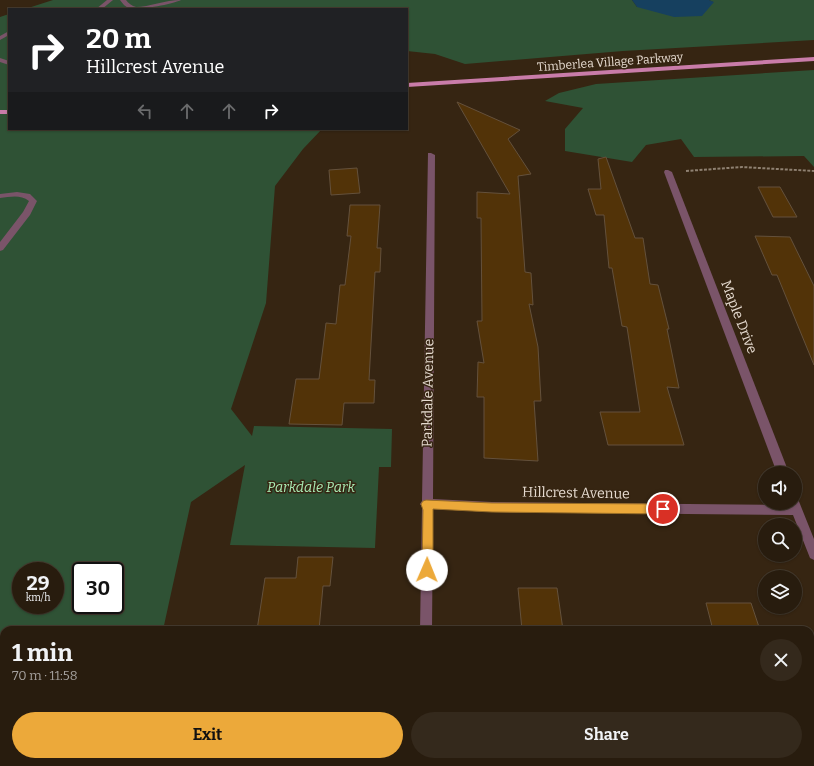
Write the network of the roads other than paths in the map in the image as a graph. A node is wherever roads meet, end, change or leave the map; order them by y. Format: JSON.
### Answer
{"nodes":[{"id":1,"x":110,"y":0,"type":"edge"},
{"id":2,"x":122,"y":0,"type":"edge"},
{"id":3,"x":178,"y":0,"type":"edge"},
{"id":4,"x":100,"y":8,"type":"edge"},
{"id":5,"x":134,"y":8,"type":"edge"},
{"id":6,"x":141,"y":8,"type":"edge"},
{"id":7,"x":814,"y":59,"type":"edge"},
{"id":8,"x":408,"y":85,"type":"edge"},
{"id":9,"x":431,"y":155,"type":"dead end"},
{"id":10,"x":668,"y":172,"type":"road end"},
{"id":11,"x":0,"y":196,"type":"edge"},
{"id":12,"x":0,"y":248,"type":"edge"},
{"id":13,"x":780,"y":466,"type":"edge"},
{"id":14,"x":426,"y":504,"type":"junction"},
{"id":15,"x":758,"y":507,"type":"edge"},
{"id":16,"x":797,"y":510,"type":"edge"},
{"id":17,"x":814,"y":554,"type":"edge"},
{"id":18,"x":426,"y":626,"type":"edge"}],
"edges":[{"from":1,"to":4,"type":"street"},
{"from":2,"to":5,"type":"street"},
{"from":3,"to":6,"type":"street"},
{"from":7,"to":8,"type":"main road","name":"Timberlea Village Parkway"},
{"from":9,"to":14,"type":"street","name":"Parkdale Avenue"},
{"from":10,"to":13,"type":"street","name":"Maple Drive"},
{"from":11,"to":12,"type":"street"},
{"from":14,"to":15,"type":"street","name":"Hillcrest Avenue"},
{"from":14,"to":18,"type":"street","name":"Parkdale Avenue"},
{"from":16,"to":17,"type":"street"}]}
